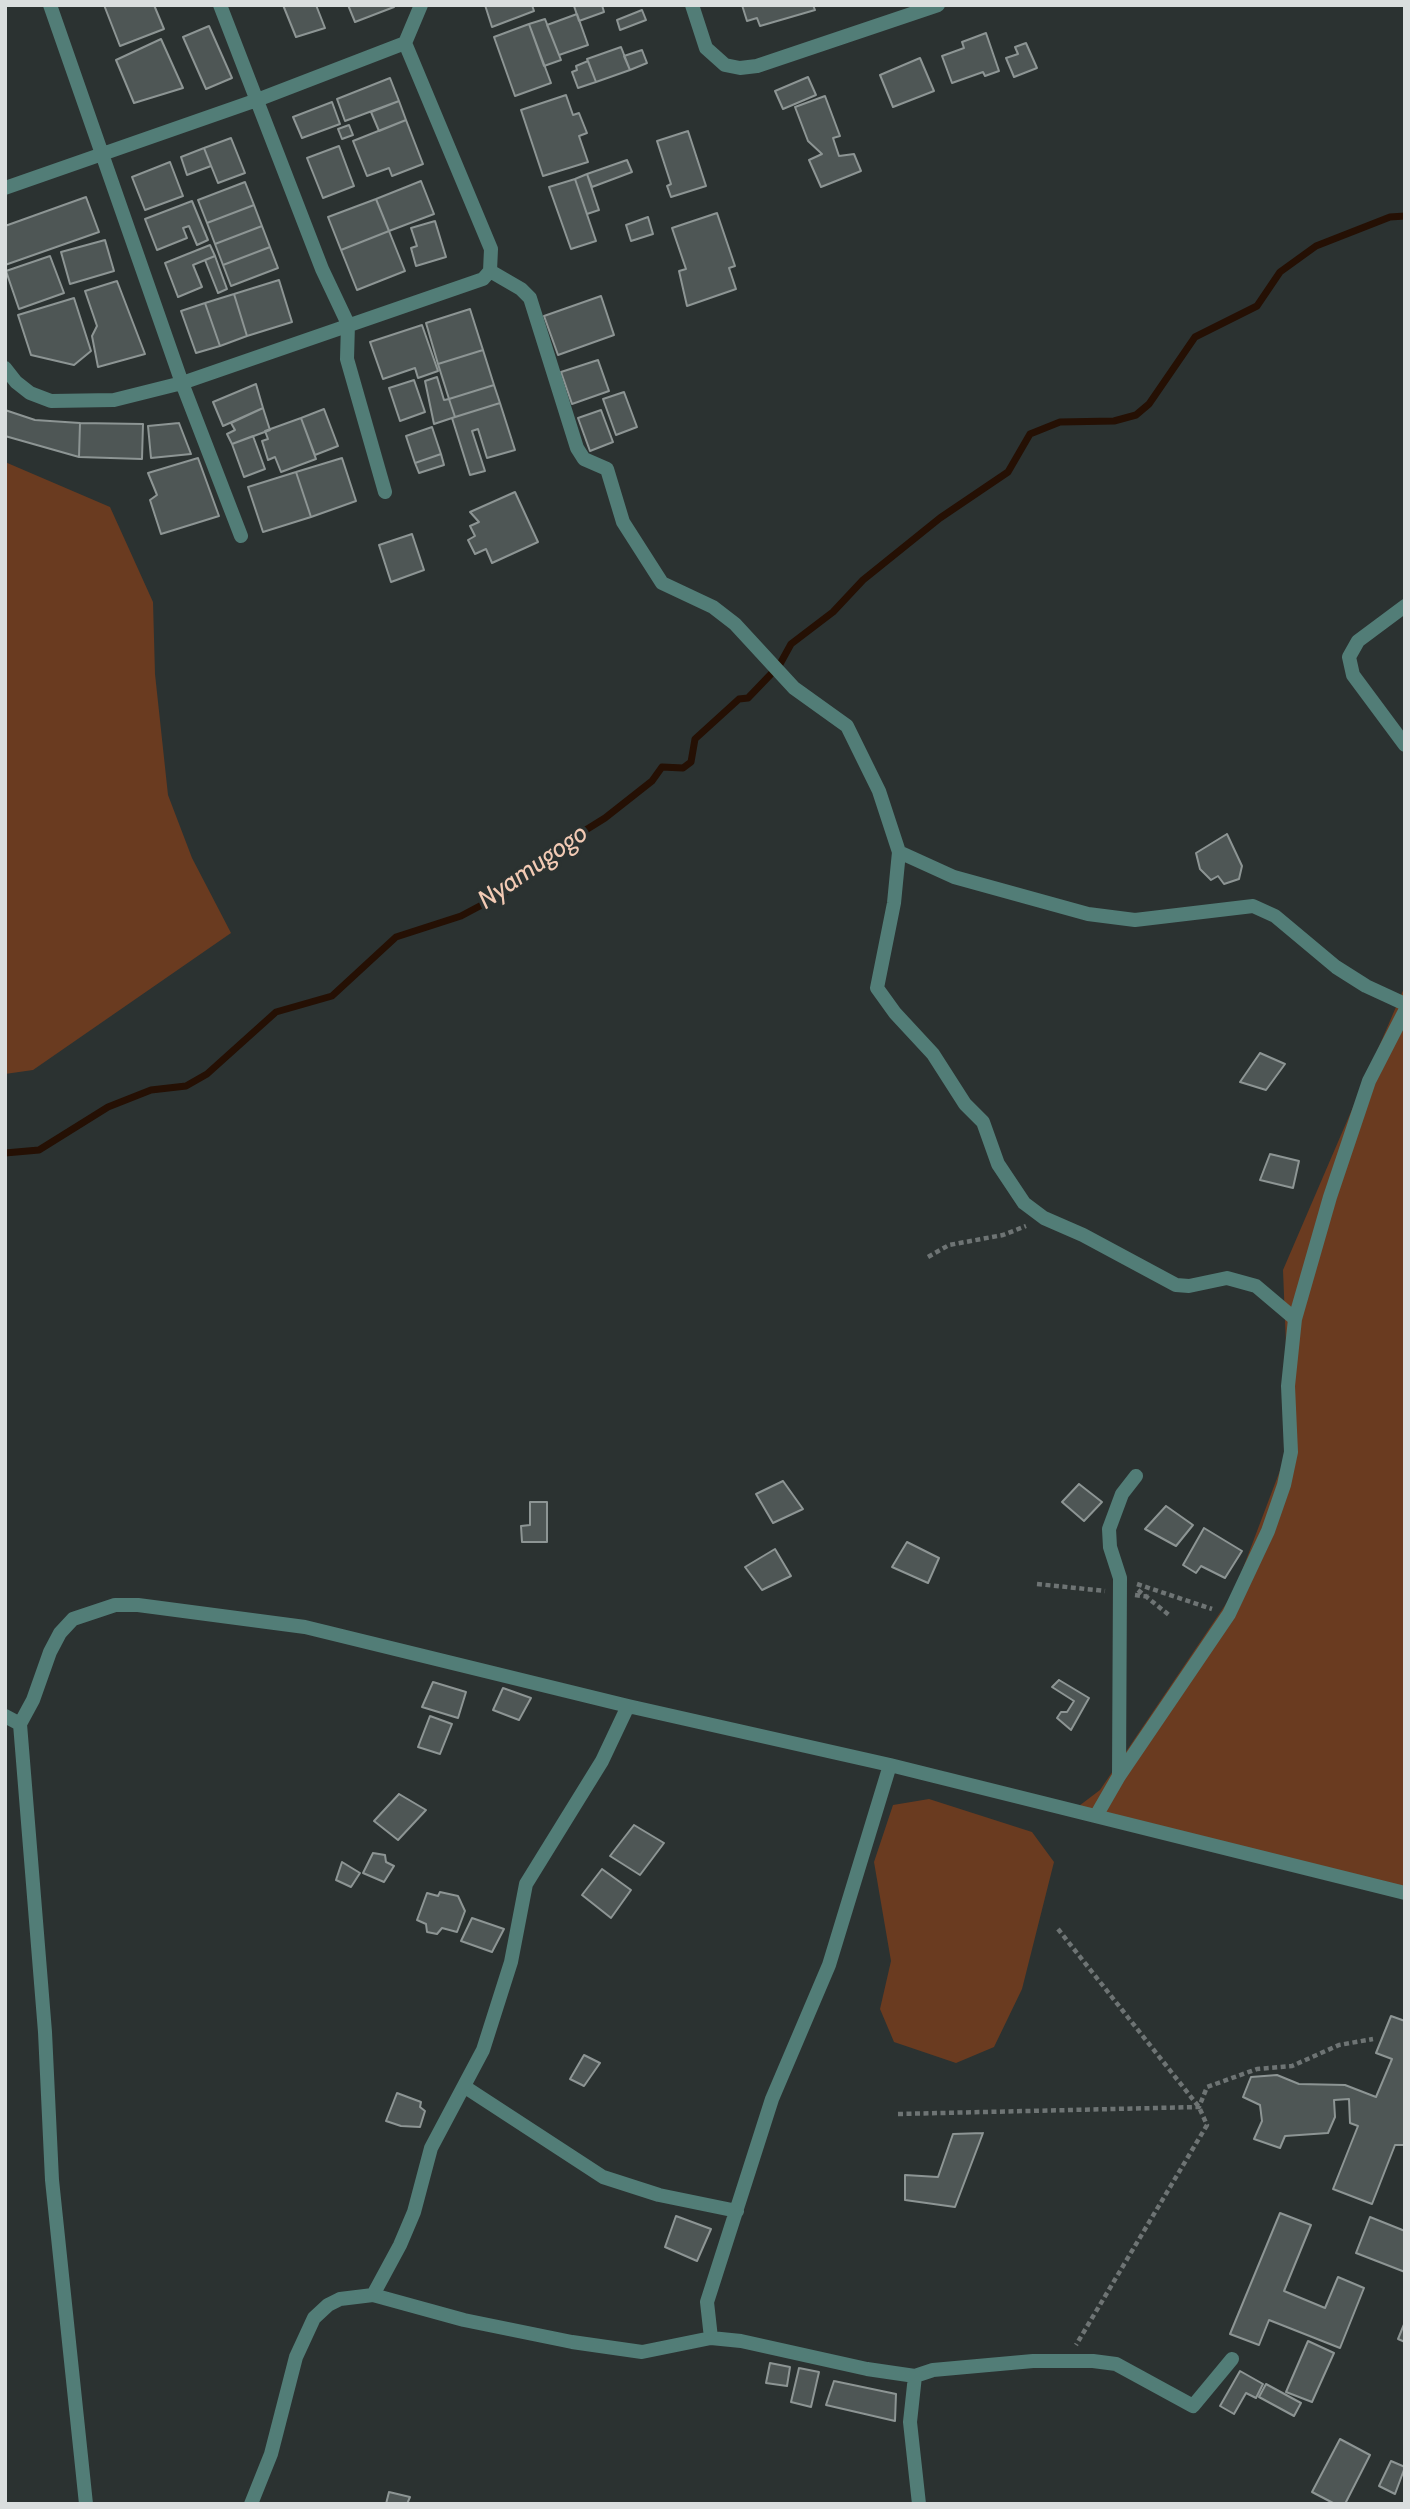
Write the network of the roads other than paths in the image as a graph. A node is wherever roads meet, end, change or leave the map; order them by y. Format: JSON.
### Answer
{"nodes":[{"id":1,"x":50,"y":5,"type":"edge"},
{"id":2,"x":220,"y":5,"type":"edge"},
{"id":3,"x":421,"y":5,"type":"edge"},
{"id":4,"x":692,"y":5,"type":"edge"},
{"id":5,"x":938,"y":5,"type":"edge"},
{"id":6,"x":405,"y":43,"type":"junction"},
{"id":7,"x":257,"y":100,"type":"junction"},
{"id":8,"x":101,"y":153,"type":"junction"},
{"id":9,"x":5,"y":188,"type":"edge"},
{"id":10,"x":491,"y":271,"type":"junction"},
{"id":11,"x":348,"y":324,"type":"junction"},
{"id":12,"x":5,"y":368,"type":"edge"},
{"id":13,"x":182,"y":383,"type":"junction"},
{"id":14,"x":385,"y":492,"type":"dead end"},
{"id":15,"x":241,"y":536,"type":"dead end"},
{"id":16,"x":1405,"y":606,"type":"edge"},
{"id":17,"x":1405,"y":745,"type":"edge"},
{"id":18,"x":899,"y":852,"type":"junction"},
{"id":19,"x":1405,"y":1004,"type":"edge"},
{"id":20,"x":1405,"y":1011,"type":"edge"},
{"id":21,"x":1295,"y":1319,"type":"junction"},
{"id":22,"x":1136,"y":1476,"type":"dead end"},
{"id":23,"x":628,"y":1706,"type":"junction"},
{"id":24,"x":5,"y":1716,"type":"edge"},
{"id":25,"x":20,"y":1724,"type":"junction"},
{"id":26,"x":890,"y":1765,"type":"junction"},
{"id":27,"x":1119,"y":1776,"type":"junction"},
{"id":28,"x":1097,"y":1816,"type":"junction"},
{"id":29,"x":1405,"y":1893,"type":"edge"},
{"id":30,"x":465,"y":2087,"type":"junction"},
{"id":31,"x":737,"y":2211,"type":"junction"},
{"id":32,"x":373,"y":2295,"type":"junction"},
{"id":33,"x":711,"y":2337,"type":"junction"},
{"id":34,"x":1232,"y":2358,"type":"dead end"},
{"id":35,"x":915,"y":2376,"type":"junction"},
{"id":36,"x":86,"y":2504,"type":"edge"},
{"id":37,"x":251,"y":2504,"type":"edge"},
{"id":38,"x":919,"y":2504,"type":"edge"}],
"edges":[{"from":1,"to":8,"type":"street"},
{"from":2,"to":7,"type":"street"},
{"from":3,"to":6,"type":"street"},
{"from":4,"to":5,"type":"street"},
{"from":6,"to":7,"type":"street"},
{"from":6,"to":10,"type":"street"},
{"from":7,"to":8,"type":"street"},
{"from":7,"to":11,"type":"street"},
{"from":8,"to":9,"type":"street"},
{"from":8,"to":13,"type":"street"},
{"from":10,"to":11,"type":"street"},
{"from":10,"to":18,"type":"street"},
{"from":11,"to":13,"type":"street"},
{"from":11,"to":14,"type":"street"},
{"from":12,"to":13,"type":"street"},
{"from":13,"to":15,"type":"street"},
{"from":16,"to":17,"type":"street"},
{"from":18,"to":19,"type":"street"},
{"from":18,"to":21,"type":"street"},
{"from":20,"to":21,"type":"street"},
{"from":21,"to":27,"type":"street"},
{"from":22,"to":27,"type":"street"},
{"from":23,"to":25,"type":"street"},
{"from":23,"to":26,"type":"street"},
{"from":23,"to":30,"type":"street"},
{"from":24,"to":25,"type":"street"},
{"from":25,"to":36,"type":"street"},
{"from":26,"to":28,"type":"street"},
{"from":26,"to":31,"type":"street"},
{"from":27,"to":28,"type":"street"},
{"from":28,"to":29,"type":"street"},
{"from":30,"to":31,"type":"street"},
{"from":30,"to":32,"type":"street"},
{"from":31,"to":33,"type":"street"},
{"from":32,"to":33,"type":"street"},
{"from":32,"to":37,"type":"street"},
{"from":33,"to":35,"type":"street"},
{"from":34,"to":35,"type":"street"},
{"from":35,"to":38,"type":"street"}]}
